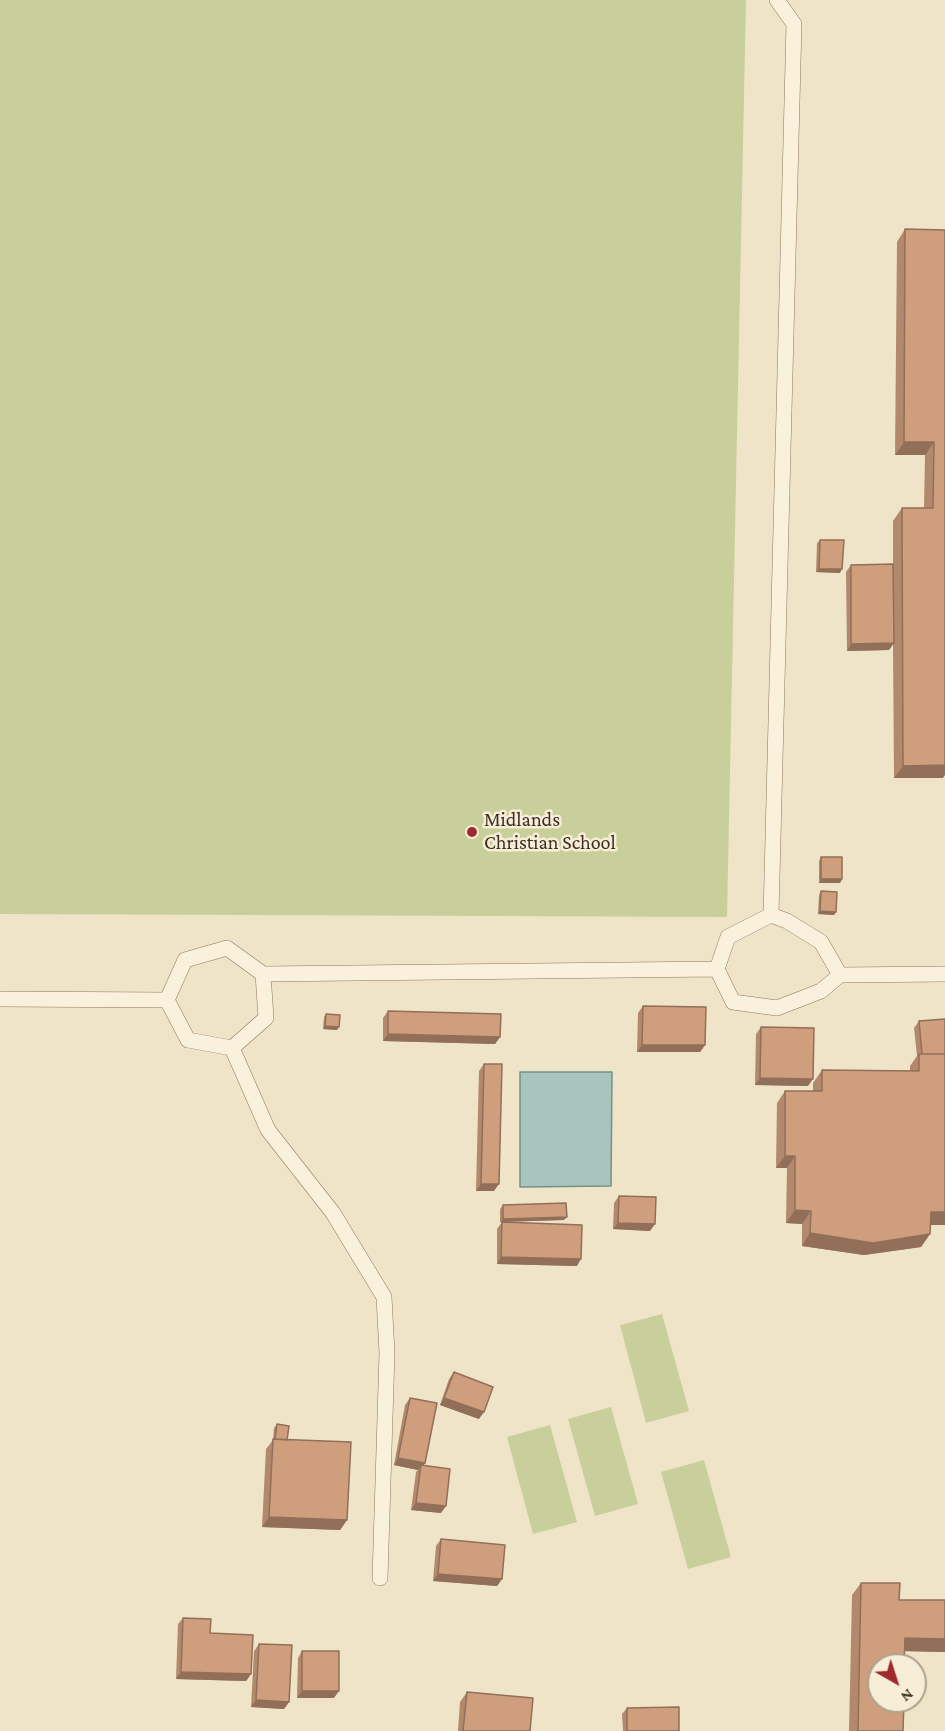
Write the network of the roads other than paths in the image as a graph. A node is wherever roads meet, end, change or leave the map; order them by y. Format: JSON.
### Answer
{"nodes":[{"id":1,"x":777,"y":0,"type":"edge"},
{"id":2,"x":771,"y":915,"type":"junction"},
{"id":3,"x":717,"y":969,"type":"junction"},
{"id":4,"x":263,"y":974,"type":"junction"},
{"id":5,"x":945,"y":974,"type":"edge"},
{"id":6,"x":840,"y":975,"type":"junction"},
{"id":7,"x":0,"y":999,"type":"edge"},
{"id":8,"x":167,"y":1000,"type":"junction"},
{"id":9,"x":232,"y":1048,"type":"junction"},
{"id":10,"x":380,"y":1578,"type":"dead end"}],
"edges":[{"from":1,"to":2,"type":"lane"},
{"from":2,"to":3,"type":"lane"},
{"from":2,"to":6,"type":"lane"},
{"from":3,"to":4,"type":"lane"},
{"from":3,"to":6,"type":"lane"},
{"from":4,"to":8,"type":"lane"},
{"from":4,"to":9,"type":"lane"},
{"from":5,"to":6,"type":"lane"},
{"from":7,"to":8,"type":"lane"},
{"from":8,"to":9,"type":"lane"},
{"from":9,"to":10,"type":"lane"}]}
